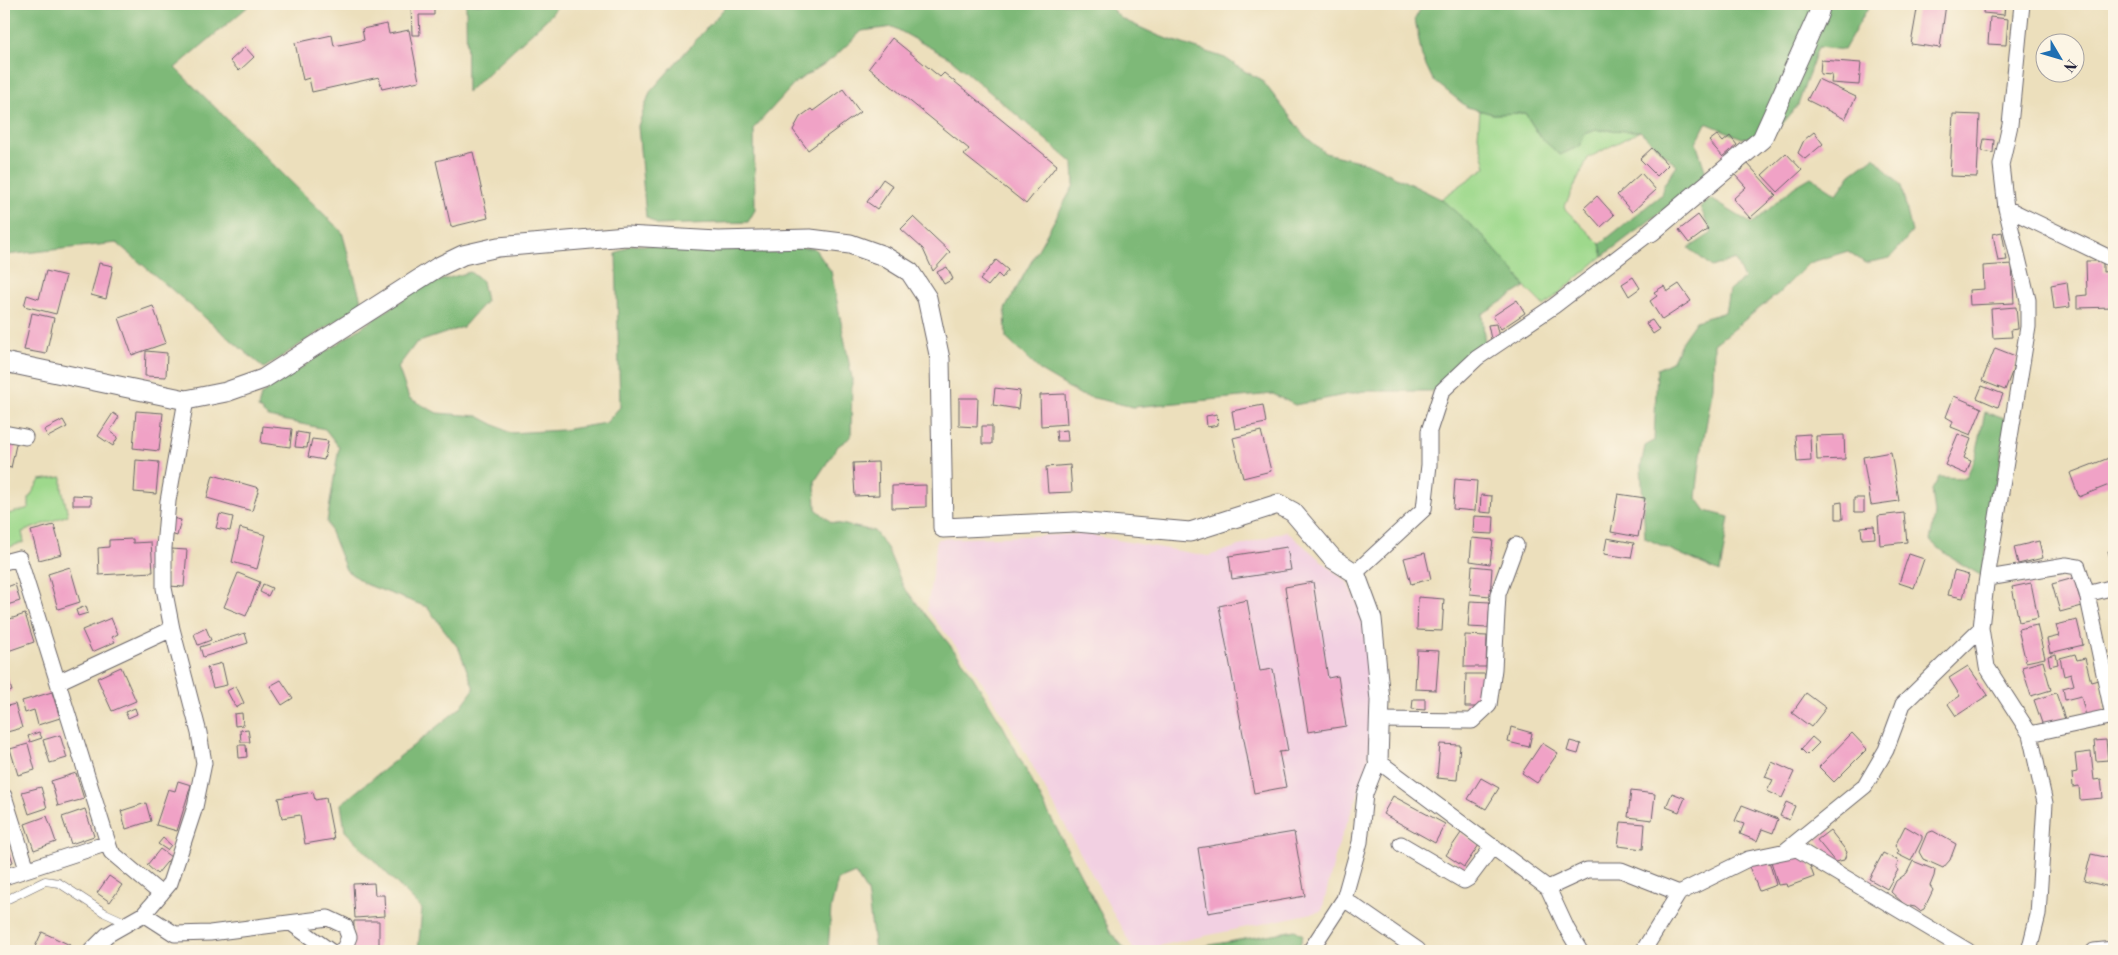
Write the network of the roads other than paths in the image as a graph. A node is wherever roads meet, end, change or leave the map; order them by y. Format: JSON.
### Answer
{"nodes":[{"id":1,"x":1820,"y":4,"type":"edge"},
{"id":2,"x":2022,"y":4,"type":"edge"},
{"id":3,"x":2006,"y":208,"type":"junction"},
{"id":4,"x":1651,"y":232,"type":"joint"},
{"id":5,"x":2114,"y":260,"type":"edge"},
{"id":6,"x":4,"y":362,"type":"edge"},
{"id":7,"x":186,"y":400,"type":"junction"},
{"id":8,"x":4,"y":433,"type":"edge"},
{"id":9,"x":25,"y":437,"type":"dead end"},
{"id":10,"x":1516,"y":545,"type":"dead end"},
{"id":11,"x":4,"y":562,"type":"edge"},
{"id":12,"x":1355,"y":573,"type":"junction"},
{"id":13,"x":1988,"y":578,"type":"junction"},
{"id":14,"x":2114,"y":587,"type":"edge"},
{"id":15,"x":2087,"y":594,"type":"junction"},
{"id":16,"x":1981,"y":628,"type":"junction"},
{"id":17,"x":172,"y":629,"type":"junction"},
{"id":18,"x":58,"y":682,"type":"junction"},
{"id":19,"x":2114,"y":716,"type":"edge"},
{"id":20,"x":1378,"y":720,"type":"junction"},
{"id":21,"x":2030,"y":734,"type":"junction"},
{"id":22,"x":1378,"y":761,"type":"junction"},
{"id":23,"x":4,"y":796,"type":"edge"},
{"id":24,"x":108,"y":843,"type":"junction"},
{"id":25,"x":1401,"y":844,"type":"dead end"},
{"id":26,"x":1493,"y":846,"type":"junction"},
{"id":27,"x":1785,"y":851,"type":"junction"},
{"id":28,"x":27,"y":869,"type":"junction"},
{"id":29,"x":4,"y":877,"type":"edge"},
{"id":30,"x":1548,"y":888,"type":"junction"},
{"id":31,"x":1679,"y":893,"type":"junction"},
{"id":32,"x":161,"y":894,"type":"junction"},
{"id":33,"x":1344,"y":899,"type":"junction"},
{"id":34,"x":4,"y":901,"type":"edge"},
{"id":35,"x":144,"y":914,"type":"junction"},
{"id":36,"x":128,"y":923,"type":"junction"},
{"id":37,"x":291,"y":923,"type":"junction"},
{"id":38,"x":2114,"y":949,"type":"edge"},
{"id":39,"x":1418,"y":950,"type":"dead end"},
{"id":40,"x":91,"y":951,"type":"edge"},
{"id":41,"x":330,"y":951,"type":"edge"},
{"id":42,"x":340,"y":951,"type":"edge"},
{"id":43,"x":1310,"y":951,"type":"edge"},
{"id":44,"x":1580,"y":951,"type":"edge"},
{"id":45,"x":1643,"y":951,"type":"edge"},
{"id":46,"x":1968,"y":951,"type":"edge"},
{"id":47,"x":2029,"y":951,"type":"edge"},
{"id":48,"x":2094,"y":951,"type":"edge"}],
"edges":[{"from":1,"to":4,"type":"street"},
{"from":2,"to":3,"type":"street"},
{"from":3,"to":5,"type":"street"},
{"from":3,"to":13,"type":"street"},
{"from":4,"to":12,"type":"street"},
{"from":6,"to":7,"type":"street"},
{"from":7,"to":12,"type":"street"},
{"from":7,"to":17,"type":"street"},
{"from":8,"to":9,"type":"street"},
{"from":10,"to":20,"type":"street"},
{"from":11,"to":18,"type":"street"},
{"from":12,"to":20,"type":"street"},
{"from":13,"to":15,"type":"street"},
{"from":13,"to":16,"type":"street"},
{"from":14,"to":15,"type":"street"},
{"from":15,"to":19,"type":"street"},
{"from":16,"to":21,"type":"street"},
{"from":16,"to":27,"type":"street"},
{"from":17,"to":18,"type":"street"},
{"from":17,"to":32,"type":"street"},
{"from":18,"to":24,"type":"street"},
{"from":19,"to":21,"type":"street"},
{"from":20,"to":22,"type":"street"},
{"from":21,"to":47,"type":"street"},
{"from":22,"to":26,"type":"street"},
{"from":22,"to":33,"type":"street"},
{"from":23,"to":28,"type":"street"},
{"from":24,"to":28,"type":"street"},
{"from":24,"to":32,"type":"street"},
{"from":25,"to":26,"type":"street"},
{"from":26,"to":30,"type":"street"},
{"from":27,"to":31,"type":"street"},
{"from":27,"to":46,"type":"street"},
{"from":28,"to":29,"type":"street"},
{"from":30,"to":31,"type":"street"},
{"from":30,"to":44,"type":"street"},
{"from":31,"to":45,"type":"street"},
{"from":32,"to":35,"type":"street"},
{"from":33,"to":39,"type":"street"},
{"from":33,"to":43,"type":"street"},
{"from":34,"to":36,"type":"lane"},
{"from":35,"to":36,"type":"street"},
{"from":35,"to":37,"type":"street"},
{"from":36,"to":40,"type":"street"},
{"from":37,"to":41,"type":"street"},
{"from":37,"to":42,"type":"street"},
{"from":38,"to":48,"type":"street"}]}
